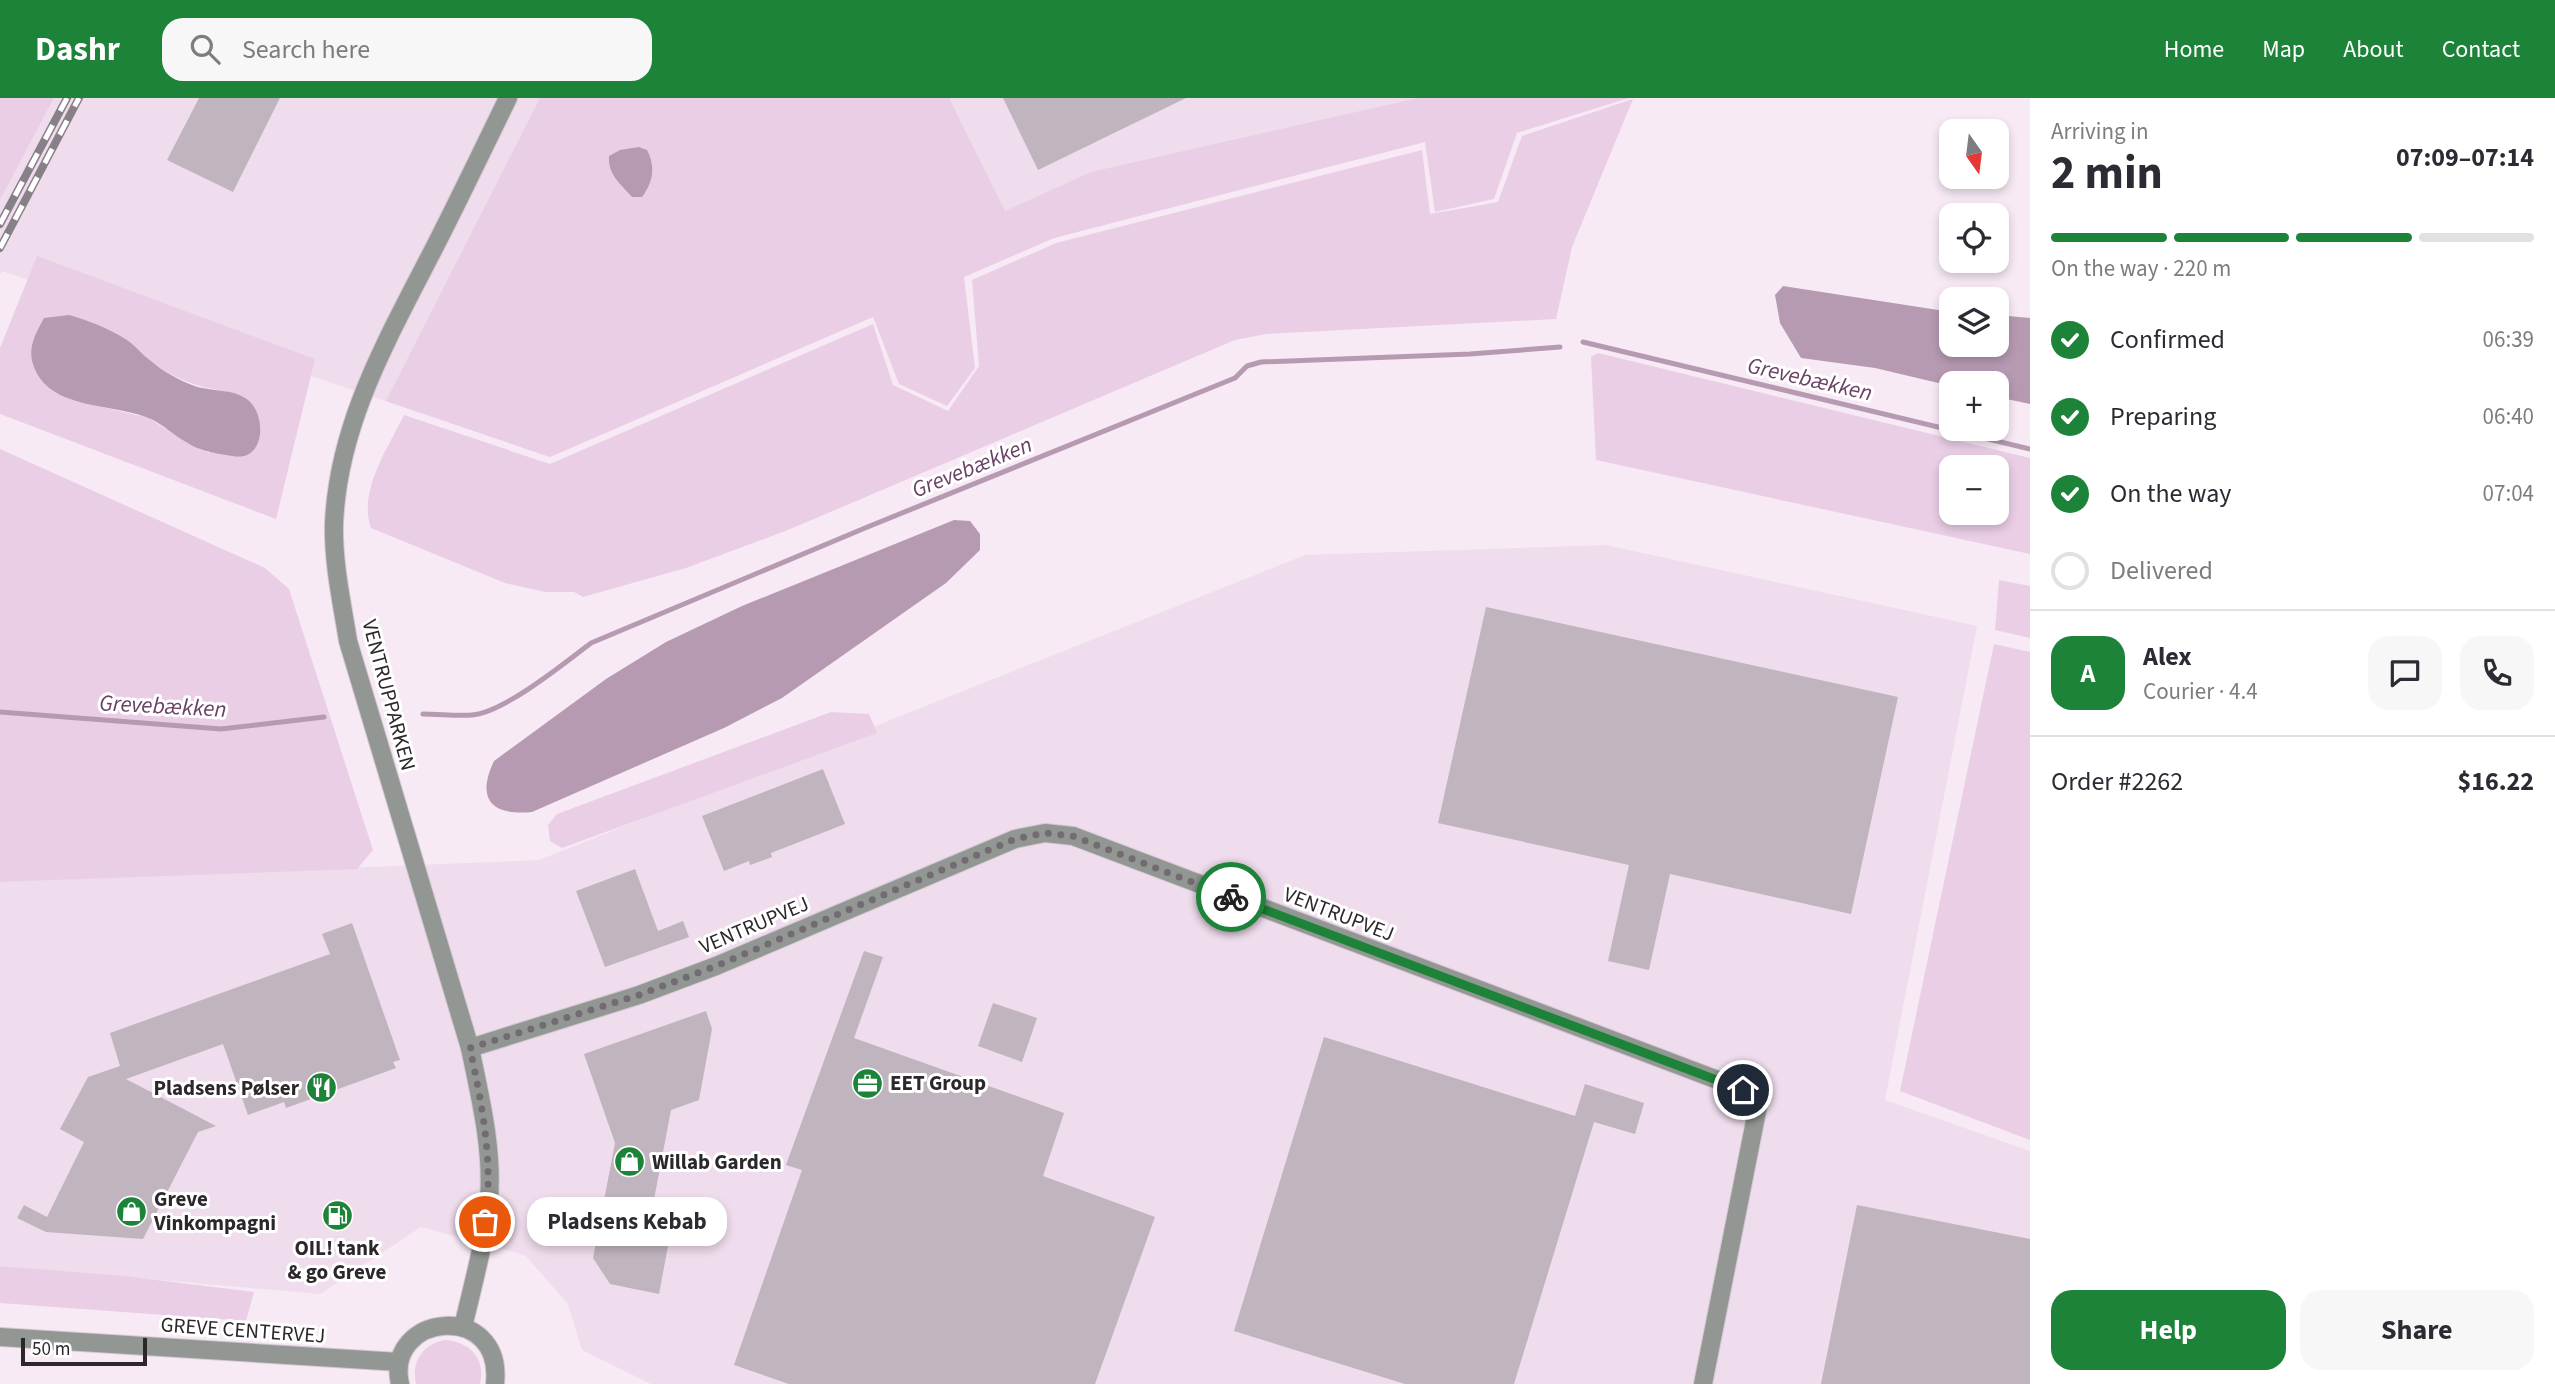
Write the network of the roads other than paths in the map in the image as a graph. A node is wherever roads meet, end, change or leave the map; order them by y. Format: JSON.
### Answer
{"nodes":[{"id":1,"x":508,"y":98,"type":"edge"},
{"id":2,"x":470,"y":1048,"type":"junction"},
{"id":3,"x":463,"y":1327,"type":"junction"},
{"id":4,"x":0,"y":1337,"type":"edge"},
{"id":5,"x":400,"y":1362,"type":"junction"},
{"id":6,"x":400,"y":1384,"type":"edge"},
{"id":7,"x":495,"y":1384,"type":"edge"},
{"id":8,"x":1703,"y":1384,"type":"edge"}],
"edges":[{"from":1,"to":2,"type":"street","name":"VENTRUPPARKEN"},
{"from":2,"to":3,"type":"street","name":"VENTRUPPARKEN"},
{"from":2,"to":8,"type":"street","name":"VENTRUPVEJ"},
{"from":3,"to":5,"type":"street"},
{"from":3,"to":7,"type":"street"},
{"from":4,"to":5,"type":"street","name":"GREVE CENTERVEJ"},
{"from":5,"to":6,"type":"street"}]}
